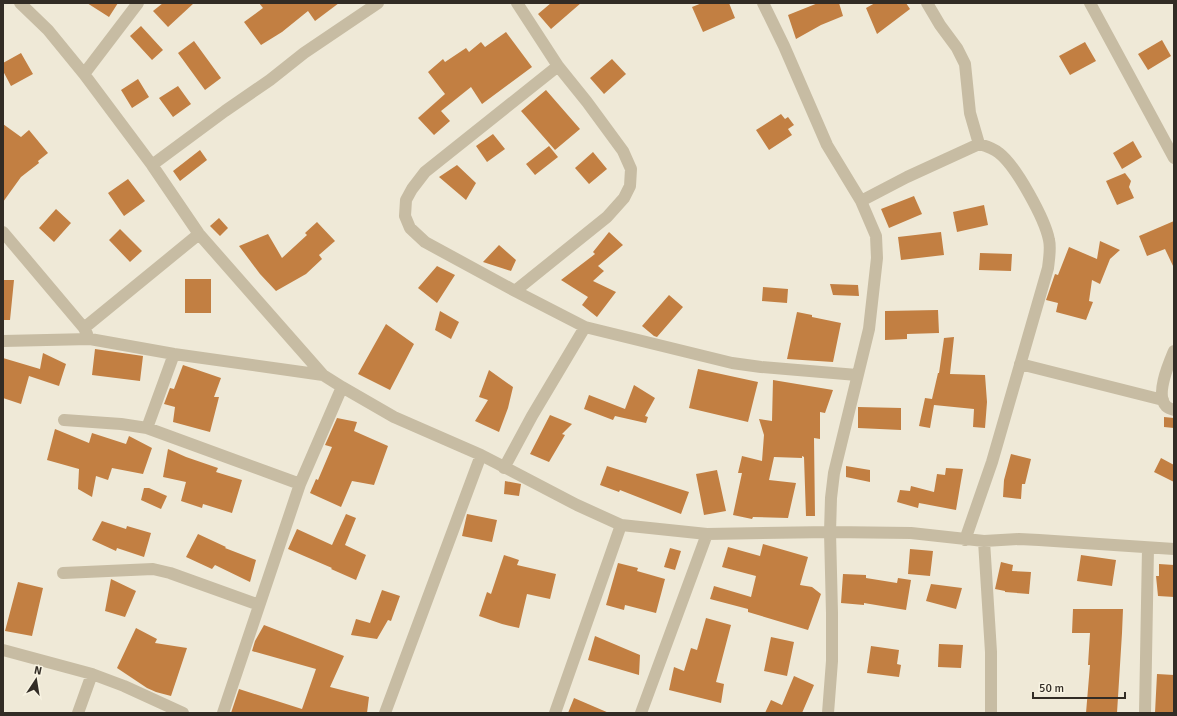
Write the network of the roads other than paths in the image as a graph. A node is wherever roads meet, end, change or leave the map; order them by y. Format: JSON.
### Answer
{"nodes":[{"id":1,"x":20,"y":3,"type":"edge"},
{"id":2,"x":138,"y":3,"type":"edge"},
{"id":3,"x":378,"y":3,"type":"edge"},
{"id":4,"x":517,"y":3,"type":"edge"},
{"id":5,"x":763,"y":3,"type":"edge"},
{"id":6,"x":927,"y":3,"type":"edge"},
{"id":7,"x":1090,"y":3,"type":"edge"},
{"id":8,"x":558,"y":66,"type":"junction"},
{"id":9,"x":84,"y":74,"type":"junction"},
{"id":10,"x":979,"y":144,"type":"junction"},
{"id":11,"x":1174,"y":158,"type":"edge"},
{"id":12,"x":152,"y":165,"type":"junction"},
{"id":13,"x":862,"y":201,"type":"junction"},
{"id":14,"x":3,"y":232,"type":"edge"},
{"id":15,"x":199,"y":234,"type":"junction"},
{"id":16,"x":515,"y":292,"type":"junction"},
{"id":17,"x":585,"y":327,"type":"junction"},
{"id":18,"x":87,"y":333,"type":"junction"},
{"id":19,"x":3,"y":341,"type":"edge"},
{"id":20,"x":1174,"y":351,"type":"edge"},
{"id":21,"x":174,"y":354,"type":"junction"},
{"id":22,"x":1020,"y":364,"type":"junction"},
{"id":23,"x":323,"y":375,"type":"junction"},
{"id":24,"x":857,"y":375,"type":"junction"},
{"id":25,"x":342,"y":387,"type":"junction"},
{"id":26,"x":1163,"y":400,"type":"junction"},
{"id":27,"x":1174,"y":410,"type":"edge"},
{"id":28,"x":64,"y":420,"type":"dead end"},
{"id":29,"x":147,"y":428,"type":"junction"},
{"id":30,"x":480,"y":455,"type":"junction"},
{"id":31,"x":504,"y":468,"type":"junction"},
{"id":32,"x":300,"y":484,"type":"junction"},
{"id":33,"x":621,"y":525,"type":"junction"},
{"id":34,"x":830,"y":532,"type":"junction"},
{"id":35,"x":707,"y":534,"type":"junction"},
{"id":36,"x":965,"y":540,"type":"junction"},
{"id":37,"x":984,"y":541,"type":"junction"},
{"id":38,"x":1148,"y":548,"type":"junction"},
{"id":39,"x":1174,"y":549,"type":"edge"},
{"id":40,"x":63,"y":573,"type":"dead end"},
{"id":41,"x":259,"y":605,"type":"junction"},
{"id":42,"x":3,"y":650,"type":"edge"},
{"id":43,"x":92,"y":674,"type":"junction"},
{"id":44,"x":78,"y":713,"type":"edge"},
{"id":45,"x":182,"y":713,"type":"edge"},
{"id":46,"x":223,"y":713,"type":"edge"},
{"id":47,"x":385,"y":713,"type":"edge"},
{"id":48,"x":555,"y":713,"type":"edge"},
{"id":49,"x":641,"y":713,"type":"edge"},
{"id":50,"x":828,"y":713,"type":"edge"},
{"id":51,"x":991,"y":713,"type":"edge"},
{"id":52,"x":1145,"y":713,"type":"edge"}],
"edges":[{"from":1,"to":9,"type":"street"},
{"from":2,"to":9,"type":"street"},
{"from":3,"to":12,"type":"street"},
{"from":4,"to":8,"type":"street"},
{"from":5,"to":13,"type":"street"},
{"from":6,"to":10,"type":"street"},
{"from":7,"to":11,"type":"street"},
{"from":8,"to":16,"type":"street"},
{"from":8,"to":16,"type":"street"},
{"from":9,"to":12,"type":"street"},
{"from":10,"to":13,"type":"street"},
{"from":10,"to":22,"type":"street"},
{"from":12,"to":15,"type":"street"},
{"from":13,"to":24,"type":"street"},
{"from":14,"to":18,"type":"street"},
{"from":15,"to":18,"type":"street"},
{"from":15,"to":23,"type":"street"},
{"from":16,"to":17,"type":"street"},
{"from":17,"to":24,"type":"street"},
{"from":17,"to":31,"type":"street"},
{"from":18,"to":19,"type":"street"},
{"from":18,"to":21,"type":"street"},
{"from":20,"to":26,"type":"street"},
{"from":21,"to":23,"type":"street"},
{"from":21,"to":29,"type":"street"},
{"from":22,"to":26,"type":"street"},
{"from":22,"to":36,"type":"street"},
{"from":23,"to":25,"type":"street"},
{"from":24,"to":34,"type":"street"},
{"from":25,"to":30,"type":"street"},
{"from":25,"to":32,"type":"street"},
{"from":26,"to":27,"type":"street"},
{"from":28,"to":29,"type":"street"},
{"from":29,"to":32,"type":"street"},
{"from":30,"to":31,"type":"street"},
{"from":30,"to":47,"type":"street"},
{"from":31,"to":33,"type":"street"},
{"from":32,"to":41,"type":"street"},
{"from":33,"to":35,"type":"street"},
{"from":33,"to":48,"type":"street"},
{"from":34,"to":35,"type":"street"},
{"from":34,"to":36,"type":"street"},
{"from":34,"to":50,"type":"street"},
{"from":35,"to":49,"type":"street"},
{"from":36,"to":37,"type":"street"},
{"from":37,"to":38,"type":"street"},
{"from":37,"to":51,"type":"street"},
{"from":38,"to":39,"type":"street"},
{"from":38,"to":52,"type":"street"},
{"from":40,"to":41,"type":"street"},
{"from":41,"to":46,"type":"street"},
{"from":42,"to":43,"type":"street"},
{"from":43,"to":44,"type":"street"},
{"from":43,"to":45,"type":"street"}]}
